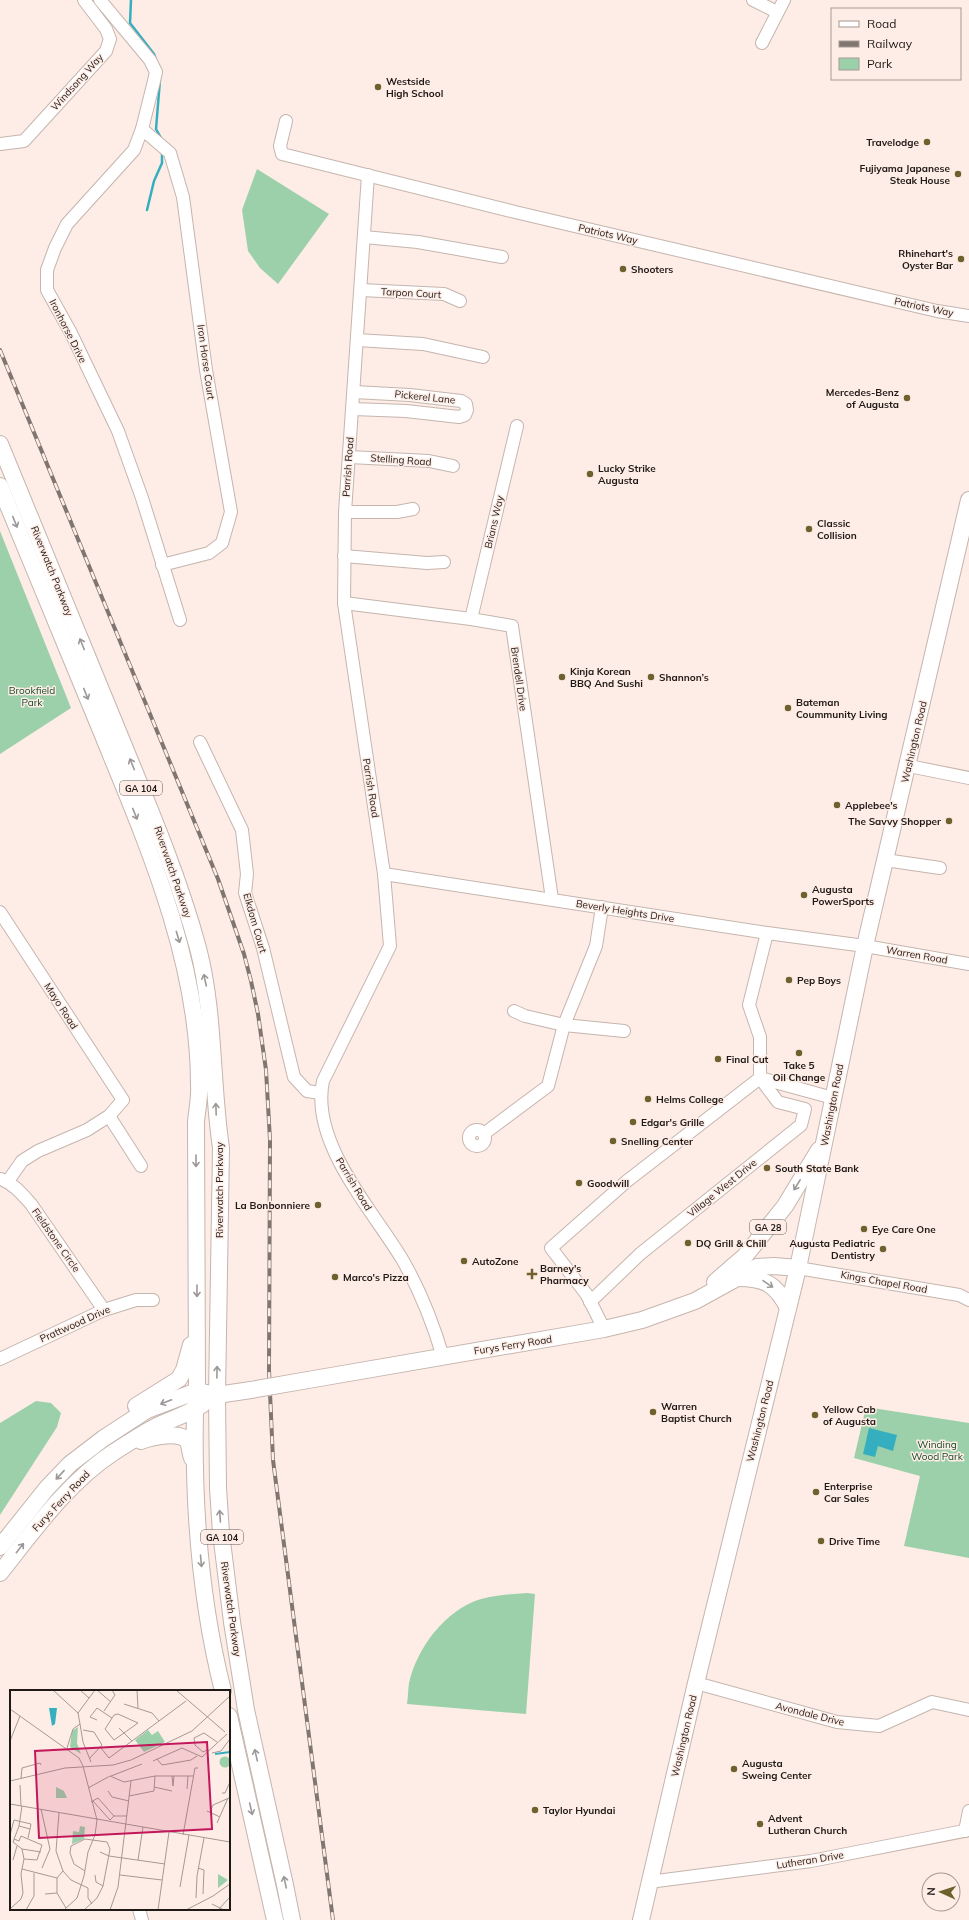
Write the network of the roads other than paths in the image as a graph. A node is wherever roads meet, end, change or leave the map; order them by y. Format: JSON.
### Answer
{"nodes":[{"id":1,"x":84,"y":0,"type":"edge"},
{"id":2,"x":753,"y":0,"type":"edge"},
{"id":3,"x":784,"y":0,"type":"edge"},
{"id":4,"x":102,"y":2,"type":"edge"},
{"id":5,"x":777,"y":12,"type":"junction"},
{"id":6,"x":762,"y":43,"type":"dead end"},
{"id":7,"x":286,"y":121,"type":"dead end"},
{"id":8,"x":142,"y":129,"type":"junction"},
{"id":9,"x":0,"y":144,"type":"edge"},
{"id":10,"x":368,"y":175,"type":"junction"},
{"id":11,"x":364,"y":237,"type":"junction"},
{"id":12,"x":502,"y":258,"type":"dead end"},
{"id":13,"x":361,"y":290,"type":"junction"},
{"id":14,"x":460,"y":301,"type":"dead end"},
{"id":15,"x":969,"y":316,"type":"edge"},
{"id":16,"x":357,"y":340,"type":"junction"},
{"id":17,"x":483,"y":357,"type":"dead end"},
{"id":18,"x":354,"y":392,"type":"junction"},
{"id":19,"x":353,"y":409,"type":"junction"},
{"id":20,"x":517,"y":426,"type":"dead end"},
{"id":21,"x":0,"y":444,"type":"edge"},
{"id":22,"x":349,"y":457,"type":"junction"},
{"id":23,"x":453,"y":466,"type":"dead end"},
{"id":24,"x":0,"y":486,"type":"edge"},
{"id":25,"x":969,"y":500,"type":"edge"},
{"id":26,"x":413,"y":509,"type":"dead end"},
{"id":27,"x":345,"y":512,"type":"junction"},
{"id":28,"x":344,"y":556,"type":"junction"},
{"id":29,"x":444,"y":562,"type":"dead end"},
{"id":30,"x":162,"y":565,"type":"junction"},
{"id":31,"x":344,"y":603,"type":"junction"},
{"id":32,"x":471,"y":619,"type":"junction"},
{"id":33,"x":180,"y":620,"type":"dead end"},
{"id":34,"x":200,"y":742,"type":"dead end"},
{"id":35,"x":908,"y":766,"type":"junction"},
{"id":36,"x":969,"y":778,"type":"edge"},
{"id":37,"x":885,"y":860,"type":"junction"},
{"id":38,"x":940,"y":868,"type":"dead end"},
{"id":39,"x":384,"y":874,"type":"junction"},
{"id":40,"x":552,"y":899,"type":"junction"},
{"id":41,"x":602,"y":907,"type":"junction"},
{"id":42,"x":0,"y":912,"type":"edge"},
{"id":43,"x":767,"y":933,"type":"junction"},
{"id":44,"x":866,"y":946,"type":"junction"},
{"id":45,"x":969,"y":964,"type":"edge"},
{"id":46,"x":514,"y":1011,"type":"dead end"},
{"id":47,"x":564,"y":1025,"type":"junction"},
{"id":48,"x":624,"y":1031,"type":"dead end"},
{"id":49,"x":760,"y":1078,"type":"junction"},
{"id":50,"x":320,"y":1093,"type":"junction"},
{"id":51,"x":833,"y":1098,"type":"junction"},
{"id":52,"x":109,"y":1116,"type":"junction"},
{"id":53,"x":484,"y":1133,"type":"dead end"},
{"id":54,"x":825,"y":1140,"type":"junction"},
{"id":55,"x":141,"y":1166,"type":"dead end"},
{"id":56,"x":4,"y":1180,"type":"edge"},
{"id":57,"x":798,"y":1268,"type":"junction"},
{"id":58,"x":737,"y":1278,"type":"junction"},
{"id":59,"x":153,"y":1300,"type":"dead end"},
{"id":60,"x":969,"y":1300,"type":"edge"},
{"id":61,"x":695,"y":1301,"type":"junction"},
{"id":62,"x":590,"y":1302,"type":"junction"},
{"id":63,"x":788,"y":1308,"type":"junction"},
{"id":64,"x":104,"y":1310,"type":"junction"},
{"id":65,"x":197,"y":1322,"type":"junction"},
{"id":66,"x":604,"y":1329,"type":"junction"},
{"id":67,"x":443,"y":1357,"type":"junction"},
{"id":68,"x":0,"y":1359,"type":"edge"},
{"id":69,"x":197,"y":1391,"type":"junction"},
{"id":70,"x":217,"y":1395,"type":"junction"},
{"id":71,"x":194,"y":1410,"type":"junction"},
{"id":72,"x":104,"y":1438,"type":"junction"},
{"id":73,"x":113,"y":1453,"type":"junction"},
{"id":74,"x":195,"y":1470,"type":"junction"},
{"id":75,"x":0,"y":1547,"type":"edge"},
{"id":76,"x":0,"y":1573,"type":"edge"},
{"id":77,"x":696,"y":1683,"type":"junction"},
{"id":78,"x":223,"y":1690,"type":"edge"},
{"id":79,"x":969,"y":1710,"type":"edge"},
{"id":80,"x":230,"y":1720,"type":"edge"},
{"id":81,"x":969,"y":1811,"type":"edge"},
{"id":82,"x":967,"y":1831,"type":"edge"},
{"id":83,"x":649,"y":1882,"type":"junction"},
{"id":84,"x":140,"y":1910,"type":"edge"},
{"id":85,"x":142,"y":1920,"type":"edge"},
{"id":86,"x":275,"y":1920,"type":"edge"},
{"id":87,"x":292,"y":1920,"type":"edge"},
{"id":88,"x":641,"y":1920,"type":"edge"}],
"edges":[{"from":1,"to":9,"type":"street","name":"Windsong Way"},
{"from":2,"to":5,"type":"street"},
{"from":3,"to":5,"type":"street"},
{"from":4,"to":8,"type":"street","name":"Ironhorse Drive"},
{"from":5,"to":6,"type":"street"},
{"from":7,"to":10,"type":"street","name":"Patriots Way"},
{"from":8,"to":30,"type":"street","name":"Ironhorse Drive"},
{"from":8,"to":30,"type":"street","name":"Iron Horse Court"},
{"from":10,"to":11,"type":"street","name":"Parrish Road"},
{"from":10,"to":15,"type":"street","name":"Patriots Way"},
{"from":11,"to":12,"type":"street"},
{"from":11,"to":13,"type":"street","name":"Parrish Road"},
{"from":13,"to":14,"type":"street","name":"Tarpon Court"},
{"from":13,"to":16,"type":"street","name":"Parrish Road"},
{"from":16,"to":17,"type":"street"},
{"from":16,"to":18,"type":"street","name":"Parrish Road"},
{"from":18,"to":19,"type":"street","name":"Parrish Road"},
{"from":18,"to":19,"type":"street","name":"Pickerel Lane"},
{"from":19,"to":22,"type":"street","name":"Parrish Road"},
{"from":20,"to":32,"type":"street","name":"Brians Way"},
{"from":70,"to":21,"type":"main road","name":"Riverwatch Parkway","number":"GA 104","one_way":true},
{"from":22,"to":23,"type":"street","name":"Stelling Road"},
{"from":22,"to":27,"type":"street","name":"Parrish Road"},
{"from":24,"to":65,"type":"main road","name":"Riverwatch Parkway","number":"GA 104","one_way":true},
{"from":25,"to":35,"type":"main road","name":"Washington Road","number":"GA 28"},
{"from":26,"to":27,"type":"street"},
{"from":27,"to":28,"type":"street","name":"Parrish Road"},
{"from":28,"to":29,"type":"street"},
{"from":28,"to":31,"type":"street","name":"Parrish Road"},
{"from":30,"to":33,"type":"street","name":"Ironhorse Drive"},
{"from":31,"to":32,"type":"street","name":"Brendell Drive"},
{"from":31,"to":39,"type":"street","name":"Parrish Road"},
{"from":32,"to":40,"type":"street","name":"Brendell Drive"},
{"from":34,"to":50,"type":"street","name":"Elkdom Court"},
{"from":35,"to":36,"type":"street"},
{"from":35,"to":37,"type":"main road","name":"Washington Road","number":"GA 28"},
{"from":37,"to":38,"type":"street"},
{"from":37,"to":44,"type":"main road","name":"Washington Road","number":"GA 28"},
{"from":39,"to":40,"type":"street","name":"Beverly Heights Drive"},
{"from":39,"to":50,"type":"street","name":"Parrish Road"},
{"from":40,"to":41,"type":"street","name":"Beverly Heights Drive"},
{"from":41,"to":43,"type":"street","name":"Beverly Heights Drive"},
{"from":41,"to":47,"type":"street"},
{"from":42,"to":52,"type":"street","name":"Mayo Road"},
{"from":43,"to":44,"type":"street","name":"Beverly Heights Drive"},
{"from":43,"to":49,"type":"street"},
{"from":44,"to":45,"type":"street","name":"Warren Road"},
{"from":44,"to":51,"type":"main road","name":"Washington Road","number":"GA 28"},
{"from":46,"to":47,"type":"street"},
{"from":47,"to":48,"type":"street"},
{"from":47,"to":53,"type":"street"},
{"from":49,"to":51,"type":"street"},
{"from":49,"to":62,"type":"street"},
{"from":49,"to":62,"type":"street","name":"Village West Drive"},
{"from":50,"to":67,"type":"street","name":"Parrish Road"},
{"from":51,"to":54,"type":"main road","name":"Washington Road","number":"GA 28"},
{"from":52,"to":55,"type":"street"},
{"from":52,"to":56,"type":"street"},
{"from":54,"to":57,"type":"main road","name":"Washington Road","number":"GA 28"},
{"from":54,"to":61,"type":"main road","number":"GA 28","one_way":true},
{"from":56,"to":64,"type":"street","name":"Fieldstone Circle"},
{"from":57,"to":58,"type":"main road","name":"Furys Ferry Road","number":"GA 28"},
{"from":57,"to":60,"type":"street","name":"Kings Chapel Road"},
{"from":57,"to":63,"type":"main road","name":"Washington Road"},
{"from":58,"to":61,"type":"main road","name":"Furys Ferry Road","number":"GA 28"},
{"from":58,"to":63,"type":"main road","one_way":true},
{"from":59,"to":64,"type":"street","name":"Prattwood Drive"},
{"from":61,"to":66,"type":"main road","name":"Furys Ferry Road","number":"GA 28"},
{"from":62,"to":66,"type":"street"},
{"from":63,"to":77,"type":"main road","name":"Washington Road"},
{"from":64,"to":68,"type":"street","name":"Prattwood Drive"},
{"from":65,"to":69,"type":"main road","name":"Riverwatch Parkway","number":"GA 104"},
{"from":65,"to":72,"type":"main road"},
{"from":66,"to":67,"type":"main road","name":"Furys Ferry Road","number":"GA 28"},
{"from":67,"to":70,"type":"main road","name":"Furys Ferry Road","number":"GA 28","bridge":true},
{"from":69,"to":70,"type":"main road","name":"Furys Ferry Road","number":"GA 28"},
{"from":69,"to":71,"type":"main road","name":"Riverwatch Parkway","number":"GA 104"},
{"from":69,"to":72,"type":"main road","name":"Furys Ferry Road","one_way":true},
{"from":70,"to":71,"type":"main road","name":"Furys Ferry Road","number":"GA 28"},
{"from":87,"to":70,"type":"main road","name":"Riverwatch Parkway","number":"GA 104","one_way":true},
{"from":71,"to":73,"type":"main road","name":"Furys Ferry Road","number":"GA 28"},
{"from":71,"to":74,"type":"main road","name":"Riverwatch Parkway","number":"GA 104"},
{"from":72,"to":75,"type":"main road","name":"Furys Ferry Road","one_way":true},
{"from":73,"to":74,"type":"main road"},
{"from":76,"to":73,"type":"main road","name":"Furys Ferry Road","number":"GA 28","one_way":true},
{"from":74,"to":78,"type":"main road","name":"Riverwatch Parkway","number":"GA 104","one_way":true},
{"from":77,"to":79,"type":"street","name":"Avondale Drive"},
{"from":77,"to":83,"type":"main road","name":"Washington Road"},
{"from":80,"to":86,"type":"main road","one_way":true},
{"from":81,"to":82,"type":"street"},
{"from":82,"to":83,"type":"street","name":"Lutheran Drive"},
{"from":83,"to":88,"type":"main road","name":"Washington Road"},
{"from":84,"to":85,"type":"street"}]}
